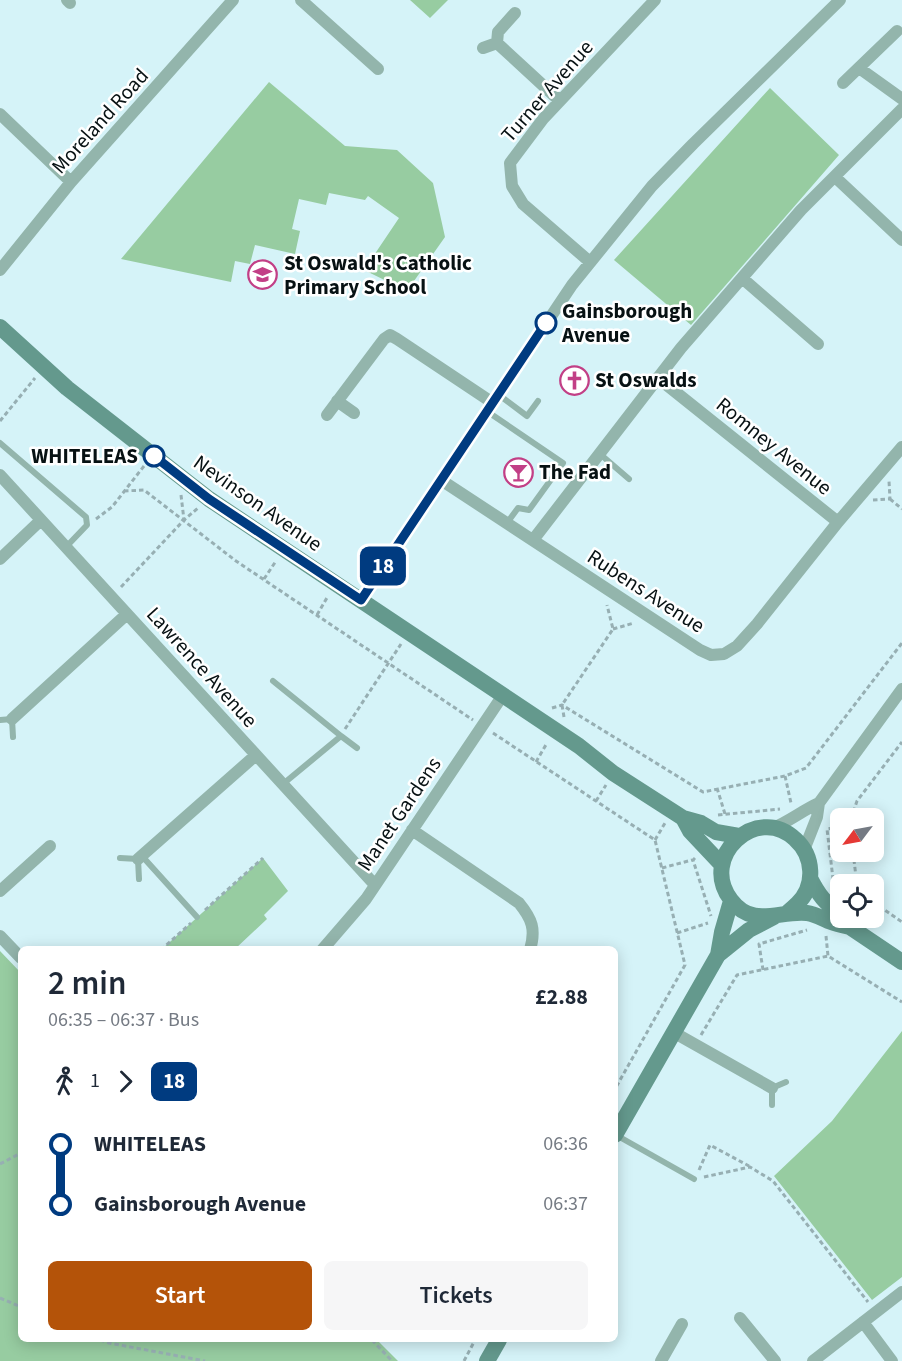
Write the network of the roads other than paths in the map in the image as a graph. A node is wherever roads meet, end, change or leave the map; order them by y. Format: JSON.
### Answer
{"nodes":[{"id":1,"x":233,"y":0,"type":"edge"},
{"id":2,"x":301,"y":0,"type":"edge"},
{"id":3,"x":655,"y":0,"type":"edge"},
{"id":4,"x":840,"y":0,"type":"edge"},
{"id":5,"x":515,"y":13,"type":"dead end"},
{"id":6,"x":897,"y":31,"type":"dead end"},
{"id":7,"x":497,"y":43,"type":"junction"},
{"id":8,"x":483,"y":48,"type":"dead end"},
{"id":9,"x":860,"y":68,"type":"junction"},
{"id":10,"x":378,"y":69,"type":"dead end"},
{"id":11,"x":843,"y":83,"type":"dead end"},
{"id":12,"x":902,"y":99,"type":"edge"},
{"id":13,"x":560,"y":101,"type":"junction"},
{"id":14,"x":902,"y":109,"type":"edge"},
{"id":15,"x":0,"y":114,"type":"edge"},
{"id":16,"x":835,"y":177,"type":"junction"},
{"id":17,"x":71,"y":182,"type":"junction"},
{"id":18,"x":902,"y":240,"type":"edge"},
{"id":19,"x":590,"y":262,"type":"junction"},
{"id":20,"x":0,"y":270,"type":"edge"},
{"id":21,"x":742,"y":278,"type":"junction"},
{"id":22,"x":0,"y":327,"type":"edge"},
{"id":23,"x":818,"y":344,"type":"dead end"},
{"id":24,"x":658,"y":378,"type":"junction"},
{"id":25,"x":338,"y":401,"type":"junction"},
{"id":26,"x":538,"y":401,"type":"dead end"},
{"id":27,"x":493,"y":403,"type":"junction"},
{"id":28,"x":354,"y":413,"type":"dead end"},
{"id":29,"x":327,"y":415,"type":"dead end"},
{"id":30,"x":0,"y":443,"type":"edge"},
{"id":31,"x":902,"y":447,"type":"edge"},
{"id":32,"x":600,"y":454,"type":"junction"},
{"id":33,"x":0,"y":475,"type":"edge"},
{"id":34,"x":629,"y":479,"type":"dead end"},
{"id":35,"x":441,"y":480,"type":"junction"},
{"id":36,"x":41,"y":520,"type":"junction"},
{"id":37,"x":838,"y":522,"type":"junction"},
{"id":38,"x":507,"y":523,"type":"junction"},
{"id":39,"x":533,"y":540,"type":"junction"},
{"id":40,"x":66,"y":548,"type":"junction"},
{"id":41,"x":0,"y":559,"type":"edge"},
{"id":42,"x":361,"y":600,"type":"junction"},
{"id":43,"x":128,"y":614,"type":"junction"},
{"id":44,"x":273,"y":681,"type":"dead end"},
{"id":45,"x":902,"y":689,"type":"edge"},
{"id":46,"x":503,"y":695,"type":"junction"},
{"id":47,"x":6,"y":720,"type":"edge"},
{"id":48,"x":341,"y":736,"type":"junction"},
{"id":49,"x":13,"y":737,"type":"dead end"},
{"id":50,"x":357,"y":747,"type":"dead end"},
{"id":51,"x":256,"y":755,"type":"junction"},
{"id":52,"x":283,"y":784,"type":"junction"},
{"id":53,"x":819,"y":803,"type":"junction"},
{"id":54,"x":683,"y":818,"type":"junction"},
{"id":55,"x":773,"y":828,"type":"junction"},
{"id":56,"x":412,"y":830,"type":"junction"},
{"id":57,"x":740,"y":836,"type":"junction"},
{"id":58,"x":50,"y":846,"type":"dead end"},
{"id":59,"x":804,"y":850,"type":"junction"},
{"id":60,"x":140,"y":857,"type":"junction"},
{"id":61,"x":120,"y":858,"type":"dead end"},
{"id":62,"x":722,"y":866,"type":"junction"},
{"id":63,"x":810,"y":878,"type":"junction"},
{"id":64,"x":140,"y":879,"type":"dead end"},
{"id":65,"x":375,"y":885,"type":"junction"},
{"id":66,"x":0,"y":891,"type":"edge"},
{"id":67,"x":731,"y":901,"type":"junction"},
{"id":68,"x":830,"y":907,"type":"edge"},
{"id":69,"x":781,"y":915,"type":"junction"},
{"id":70,"x":197,"y":917,"type":"road end"},
{"id":71,"x":830,"y":921,"type":"edge"},
{"id":72,"x":855,"y":928,"type":"edge"},
{"id":73,"x":0,"y":936,"type":"edge"},
{"id":74,"x":325,"y":946,"type":"edge"},
{"id":75,"x":531,"y":946,"type":"edge"},
{"id":76,"x":18,"y":955,"type":"edge"},
{"id":77,"x":718,"y":955,"type":"junction"},
{"id":78,"x":902,"y":962,"type":"edge"},
{"id":79,"x":673,"y":1032,"type":"junction"},
{"id":80,"x":786,"y":1082,"type":"dead end"},
{"id":81,"x":772,"y":1088,"type":"junction"},
{"id":82,"x":772,"y":1105,"type":"dead end"},
{"id":83,"x":618,"y":1130,"type":"edge"},
{"id":84,"x":618,"y":1137,"type":"edge"},
{"id":85,"x":694,"y":1179,"type":"road end"},
{"id":86,"x":902,"y":1292,"type":"edge"},
{"id":87,"x":740,"y":1318,"type":"dead end"},
{"id":88,"x":862,"y":1322,"type":"junction"},
{"id":89,"x":682,"y":1324,"type":"dead end"},
{"id":90,"x":498,"y":1342,"type":"edge"},
{"id":91,"x":487,"y":1361,"type":"edge"},
{"id":92,"x":661,"y":1361,"type":"edge"},
{"id":93,"x":775,"y":1361,"type":"edge"},
{"id":94,"x":813,"y":1361,"type":"edge"},
{"id":95,"x":892,"y":1361,"type":"edge"}],
"edges":[{"from":1,"to":17,"type":"street","name":"Moreland Road"},
{"from":2,"to":10,"type":"street"},
{"from":3,"to":13,"type":"street","name":"Turner Avenue"},
{"from":4,"to":19,"type":"street"},
{"from":5,"to":7,"type":"street"},
{"from":6,"to":9,"type":"street"},
{"from":7,"to":8,"type":"street"},
{"from":7,"to":13,"type":"street"},
{"from":9,"to":11,"type":"street"},
{"from":9,"to":12,"type":"street"},
{"from":13,"to":19,"type":"street","name":"Turner Avenue"},
{"from":14,"to":16,"type":"street"},
{"from":15,"to":17,"type":"street"},
{"from":16,"to":18,"type":"street"},
{"from":16,"to":21,"type":"street"},
{"from":17,"to":20,"type":"street","name":"Moreland Road"},
{"from":19,"to":27,"type":"street"},
{"from":21,"to":23,"type":"street"},
{"from":21,"to":24,"type":"street"},
{"from":22,"to":42,"type":"street","name":"Nevinson Avenue"},
{"from":24,"to":32,"type":"street"},
{"from":24,"to":37,"type":"street","name":"Romney Avenue"},
{"from":25,"to":27,"type":"street"},
{"from":25,"to":28,"type":"street"},
{"from":25,"to":29,"type":"street"},
{"from":26,"to":27,"type":"lane"},
{"from":27,"to":35,"type":"street"},
{"from":27,"to":38,"type":"lane"},
{"from":30,"to":40,"type":"lane"},
{"from":31,"to":37,"type":"street","name":"Rubens Avenue"},
{"from":32,"to":34,"type":"lane"},
{"from":32,"to":39,"type":"street"},
{"from":33,"to":36,"type":"street","name":"Lawrence Avenue"},
{"from":35,"to":38,"type":"street","name":"Rubens Avenue"},
{"from":35,"to":42,"type":"street"},
{"from":36,"to":40,"type":"street","name":"Lawrence Avenue"},
{"from":36,"to":41,"type":"street"},
{"from":37,"to":39,"type":"street","name":"Rubens Avenue"},
{"from":38,"to":39,"type":"street","name":"Rubens Avenue"},
{"from":40,"to":43,"type":"street","name":"Lawrence Avenue"},
{"from":42,"to":46,"type":"street","name":"Nevinson Avenue"},
{"from":43,"to":47,"type":"street"},
{"from":43,"to":51,"type":"street","name":"Lawrence Avenue"},
{"from":44,"to":48,"type":"lane"},
{"from":45,"to":53,"type":"street"},
{"from":46,"to":54,"type":"street","name":"Nevinson Avenue"},
{"from":46,"to":56,"type":"street","name":"Manet Gardens"},
{"from":47,"to":49,"type":"lane"},
{"from":48,"to":50,"type":"lane"},
{"from":48,"to":52,"type":"lane"},
{"from":51,"to":52,"type":"street","name":"Lawrence Avenue"},
{"from":51,"to":60,"type":"street"},
{"from":52,"to":65,"type":"street","name":"Lawrence Avenue"},
{"from":53,"to":55,"type":"street"},
{"from":53,"to":59,"type":"street"},
{"from":54,"to":57,"type":"street","name":"Nevinson Avenue"},
{"from":54,"to":62,"type":"street","name":"Nevinson Avenue"},
{"from":55,"to":57,"type":"street"},
{"from":55,"to":59,"type":"street"},
{"from":56,"to":65,"type":"street","name":"Manet Gardens"},
{"from":56,"to":75,"type":"street"},
{"from":57,"to":62,"type":"street"},
{"from":58,"to":66,"type":"street"},
{"from":59,"to":63,"type":"street"},
{"from":60,"to":61,"type":"lane"},
{"from":60,"to":64,"type":"lane"},
{"from":60,"to":70,"type":"lane"},
{"from":62,"to":67,"type":"street"},
{"from":63,"to":68,"type":"street"},
{"from":63,"to":69,"type":"street"},
{"from":65,"to":74,"type":"street","name":"Manet Gardens"},
{"from":67,"to":69,"type":"street"},
{"from":67,"to":77,"type":"street"},
{"from":69,"to":71,"type":"street"},
{"from":69,"to":77,"type":"street"},
{"from":72,"to":78,"type":"street"},
{"from":73,"to":76,"type":"street"},
{"from":77,"to":79,"type":"street"},
{"from":79,"to":81,"type":"street"},
{"from":79,"to":83,"type":"street"},
{"from":80,"to":81,"type":"lane"},
{"from":81,"to":82,"type":"lane"},
{"from":84,"to":85,"type":"lane"},
{"from":86,"to":88,"type":"street"},
{"from":87,"to":93,"type":"street"},
{"from":88,"to":94,"type":"street"},
{"from":88,"to":95,"type":"street"},
{"from":89,"to":92,"type":"street"},
{"from":90,"to":91,"type":"street"}]}
